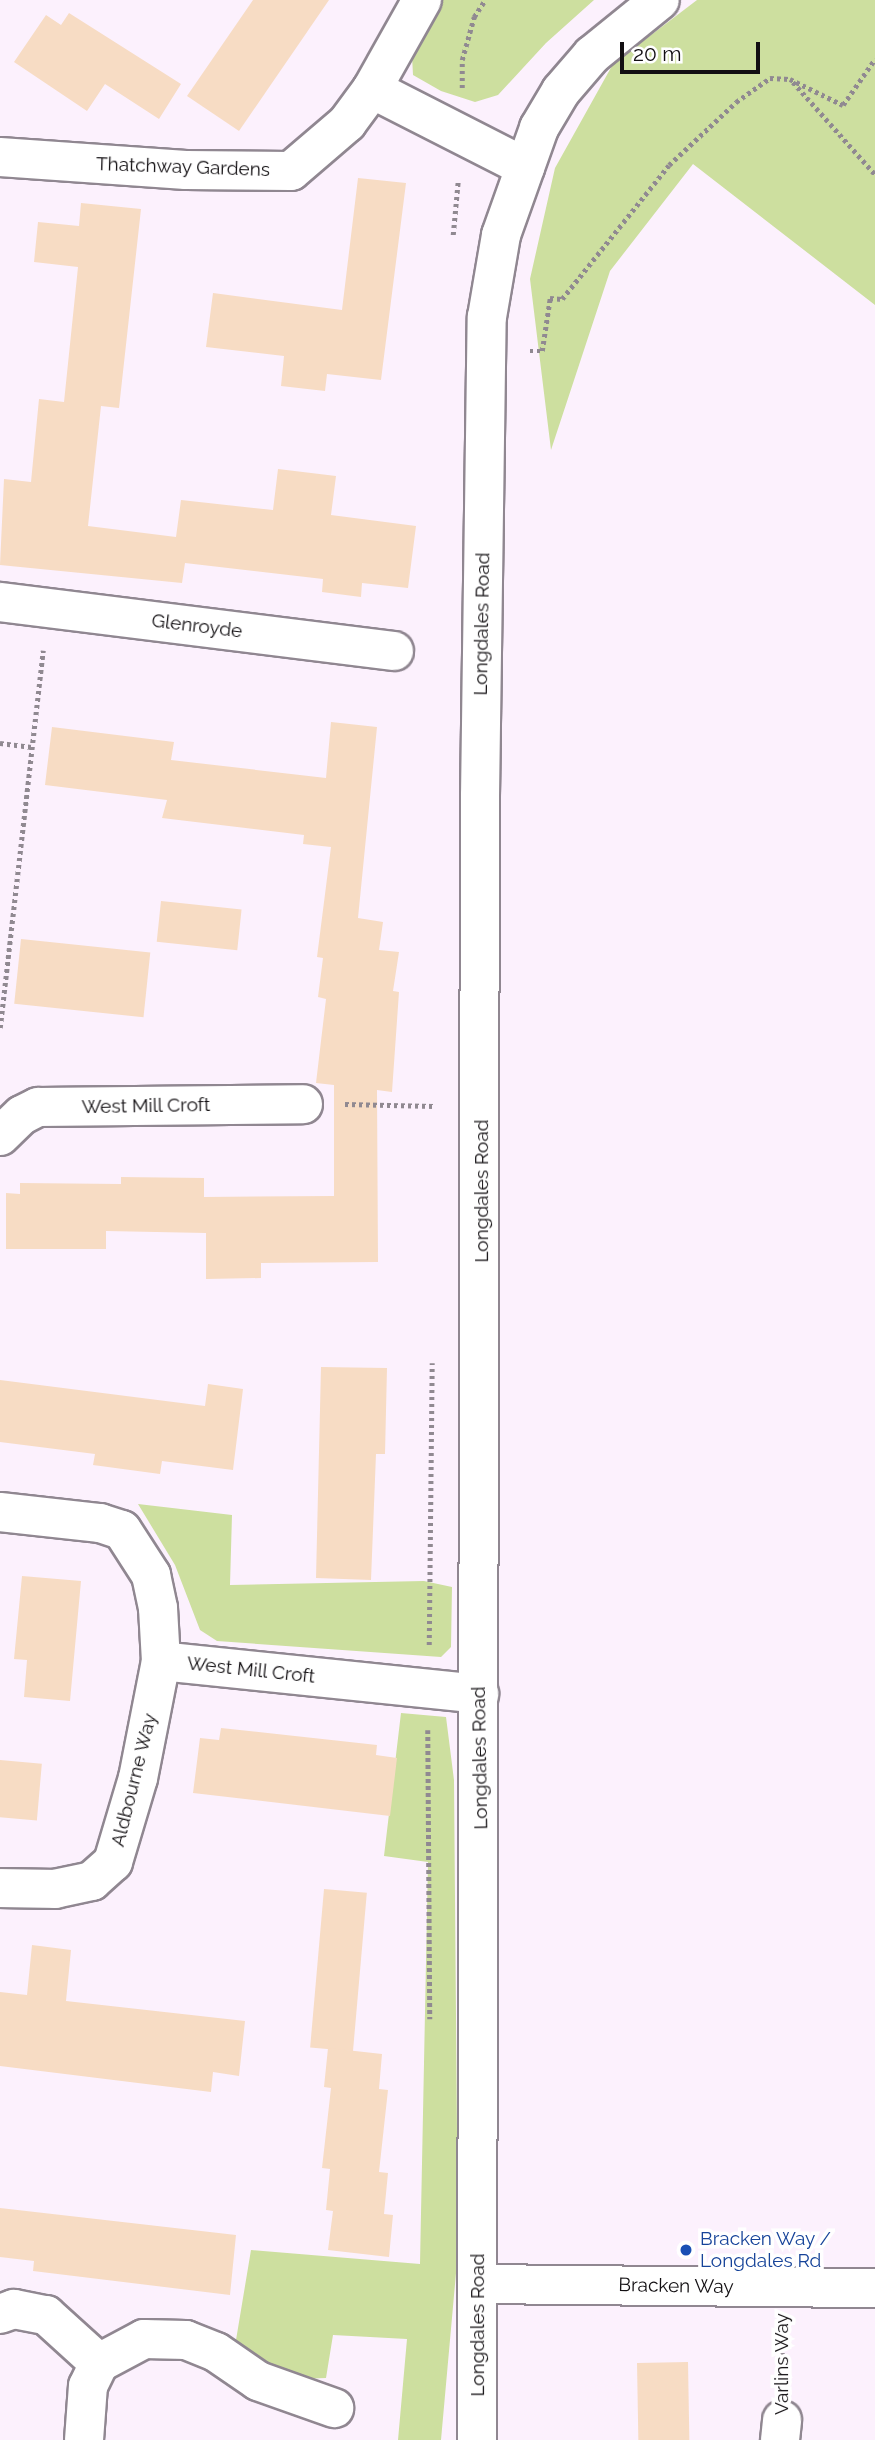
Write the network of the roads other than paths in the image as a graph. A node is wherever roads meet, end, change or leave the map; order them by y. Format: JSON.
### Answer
{"nodes":[{"id":1,"x":422,"y":0,"type":"edge"},
{"id":2,"x":660,"y":0,"type":"edge"},
{"id":3,"x":372,"y":89,"type":"junction"},
{"id":4,"x":0,"y":157,"type":"edge"},
{"id":5,"x":525,"y":167,"type":"junction"},
{"id":6,"x":0,"y":601,"type":"edge"},
{"id":7,"x":394,"y":651,"type":"dead end"},
{"id":8,"x":303,"y":1104,"type":"road end"},
{"id":9,"x":0,"y":1136,"type":"edge"},
{"id":10,"x":0,"y":1512,"type":"edge"},
{"id":11,"x":161,"y":1661,"type":"junction"},
{"id":12,"x":479,"y":1694,"type":"junction"},
{"id":13,"x":0,"y":1888,"type":"edge"},
{"id":14,"x":478,"y":2284,"type":"junction"},
{"id":15,"x":875,"y":2288,"type":"edge"},
{"id":16,"x":0,"y":2314,"type":"edge"},
{"id":17,"x":99,"y":2363,"type":"junction"},
{"id":18,"x":334,"y":2408,"type":"dead end"},
{"id":19,"x":84,"y":2440,"type":"edge"},
{"id":20,"x":477,"y":2440,"type":"edge"}],
"edges":[{"from":1,"to":3,"type":"street","name":"Thatchway Gardens"},
{"from":2,"to":5,"type":"street","name":"Longdales Road"},
{"from":3,"to":4,"type":"street","name":"Thatchway Gardens"},
{"from":3,"to":5,"type":"street"},
{"from":5,"to":12,"type":"street","name":"Longdales Road"},
{"from":6,"to":7,"type":"street","name":"Glenroyde"},
{"from":8,"to":9,"type":"street","name":"West Mill Croft"},
{"from":10,"to":11,"type":"street","name":"West Mill Croft"},
{"from":11,"to":12,"type":"street","name":"West Mill Croft"},
{"from":11,"to":13,"type":"street","name":"Aldbourne Way"},
{"from":12,"to":14,"type":"street","name":"Longdales Road"},
{"from":14,"to":15,"type":"street","name":"Bracken Way"},
{"from":14,"to":20,"type":"street","name":"Longdales Road"},
{"from":16,"to":17,"type":"street"},
{"from":17,"to":18,"type":"street"},
{"from":17,"to":19,"type":"street"}]}
